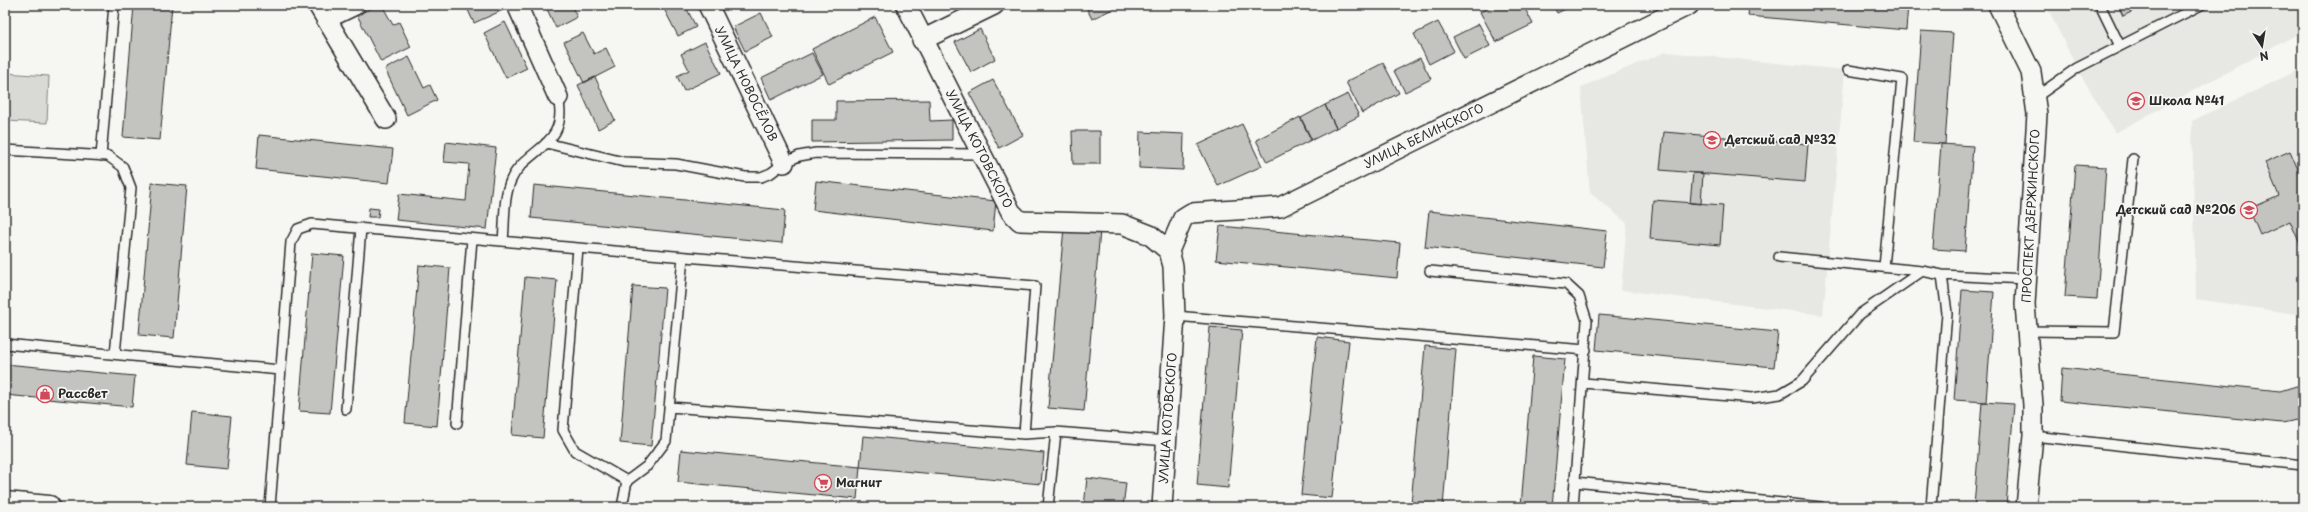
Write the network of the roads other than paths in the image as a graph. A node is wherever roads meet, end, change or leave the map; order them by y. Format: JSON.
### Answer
{"nodes":[{"id":1,"x":114,"y":5,"type":"edge"},
{"id":2,"x":355,"y":5,"type":"edge"},
{"id":3,"x":517,"y":5,"type":"edge"},
{"id":4,"x":708,"y":5,"type":"edge"},
{"id":5,"x":906,"y":5,"type":"edge"},
{"id":6,"x":994,"y":5,"type":"edge"},
{"id":7,"x":1689,"y":5,"type":"edge"},
{"id":8,"x":1998,"y":5,"type":"edge"},
{"id":9,"x":2100,"y":5,"type":"edge"},
{"id":10,"x":2201,"y":5,"type":"edge"},
{"id":11,"x":322,"y":12,"type":"edge"},
{"id":12,"x":922,"y":40,"type":"junction"},
{"id":13,"x":2120,"y":46,"type":"junction"},
{"id":14,"x":1848,"y":70,"type":"dead end"},
{"id":15,"x":558,"y":97,"type":"joint"},
{"id":16,"x":2036,"y":97,"type":"junction"},
{"id":17,"x":386,"y":119,"type":"dead end"},
{"id":18,"x":546,"y":143,"type":"junction"},
{"id":19,"x":5,"y":150,"type":"edge"},
{"id":20,"x":982,"y":154,"type":"junction"},
{"id":21,"x":101,"y":156,"type":"junction"},
{"id":22,"x":2134,"y":159,"type":"dead end"},
{"id":23,"x":784,"y":163,"type":"junction"},
{"id":24,"x":361,"y":228,"type":"junction"},
{"id":25,"x":472,"y":239,"type":"junction"},
{"id":26,"x":503,"y":241,"type":"junction"},
{"id":27,"x":578,"y":248,"type":"junction"},
{"id":28,"x":1169,"y":251,"type":"junction"},
{"id":29,"x":683,"y":257,"type":"junction"},
{"id":30,"x":1779,"y":257,"type":"dead end"},
{"id":31,"x":1884,"y":268,"type":"junction"},
{"id":32,"x":1430,"y":271,"type":"dead end"},
{"id":33,"x":1922,"y":271,"type":"junction"},
{"id":34,"x":1942,"y":275,"type":"junction"},
{"id":35,"x":2026,"y":279,"type":"junction"},
{"id":36,"x":1175,"y":316,"type":"junction"},
{"id":37,"x":2028,"y":332,"type":"junction"},
{"id":38,"x":5,"y":344,"type":"edge"},
{"id":39,"x":1586,"y":350,"type":"junction"},
{"id":40,"x":115,"y":354,"type":"junction"},
{"id":41,"x":280,"y":370,"type":"junction"},
{"id":42,"x":1584,"y":383,"type":"junction"},
{"id":43,"x":670,"y":407,"type":"junction"},
{"id":44,"x":346,"y":409,"type":"dead end"},
{"id":45,"x":457,"y":423,"type":"dead end"},
{"id":46,"x":1056,"y":432,"type":"junction"},
{"id":47,"x":1024,"y":434,"type":"junction"},
{"id":48,"x":2033,"y":436,"type":"junction"},
{"id":49,"x":1166,"y":441,"type":"junction"},
{"id":50,"x":2303,"y":465,"type":"edge"},
{"id":51,"x":627,"y":481,"type":"junction"},
{"id":52,"x":1575,"y":482,"type":"junction"},
{"id":53,"x":5,"y":503,"type":"edge"},
{"id":54,"x":49,"y":507,"type":"edge"},
{"id":55,"x":270,"y":507,"type":"edge"},
{"id":56,"x":622,"y":507,"type":"edge"},
{"id":57,"x":1048,"y":507,"type":"edge"},
{"id":58,"x":1162,"y":507,"type":"edge"},
{"id":59,"x":1573,"y":507,"type":"edge"},
{"id":60,"x":1821,"y":507,"type":"edge"},
{"id":61,"x":1931,"y":507,"type":"edge"},
{"id":62,"x":2026,"y":507,"type":"edge"}],
"edges":[{"from":1,"to":21,"type":"lane"},
{"from":2,"to":11,"type":"street"},
{"from":3,"to":15,"type":"street"},
{"from":4,"to":23,"type":"street","name":"УЛИЦА НОВОСЁЛОВ"},
{"from":5,"to":12,"type":"street","name":"УЛИЦА КОТОВСКОГО"},
{"from":6,"to":12,"type":"street"},
{"from":7,"to":28,"type":"street","name":"УЛИЦА БЕЛИНСКОГО"},
{"from":8,"to":16,"type":"street","name":"ПРОСПЕКТ ДЗЕРЖИНСКОГО"},
{"from":9,"to":13,"type":"lane"},
{"from":10,"to":13,"type":"lane"},
{"from":11,"to":17,"type":"street"},
{"from":12,"to":20,"type":"street","name":"УЛИЦА КОТОВСКОГО"},
{"from":13,"to":16,"type":"lane"},
{"from":14,"to":31,"type":"lane"},
{"from":15,"to":18,"type":"lane"},
{"from":16,"to":35,"type":"street","name":"ПРОСПЕКТ ДЗЕРЖИНСКОГО"},
{"from":18,"to":23,"type":"lane"},
{"from":18,"to":26,"type":"lane"},
{"from":19,"to":21,"type":"lane"},
{"from":20,"to":23,"type":"lane"},
{"from":20,"to":28,"type":"street","name":"УЛИЦА КОТОВСКОГО"},
{"from":21,"to":40,"type":"lane"},
{"from":22,"to":37,"type":"lane"},
{"from":24,"to":25,"type":"lane"},
{"from":24,"to":41,"type":"lane"},
{"from":24,"to":44,"type":"lane"},
{"from":25,"to":26,"type":"lane"},
{"from":25,"to":45,"type":"lane"},
{"from":26,"to":27,"type":"lane"},
{"from":27,"to":29,"type":"lane"},
{"from":27,"to":51,"type":"lane"},
{"from":28,"to":36,"type":"street","name":"УЛИЦА КОТОВСКОГО"},
{"from":29,"to":43,"type":"lane"},
{"from":29,"to":47,"type":"lane"},
{"from":30,"to":31,"type":"lane"},
{"from":31,"to":33,"type":"lane"},
{"from":32,"to":39,"type":"lane"},
{"from":33,"to":34,"type":"lane"},
{"from":33,"to":42,"type":"lane"},
{"from":34,"to":35,"type":"lane"},
{"from":34,"to":61,"type":"lane"},
{"from":35,"to":37,"type":"street","name":"ПРОСПЕКТ ДЗЕРЖИНСКОГО"},
{"from":36,"to":39,"type":"lane"},
{"from":36,"to":49,"type":"street","name":"УЛИЦА КОТОВСКОГО"},
{"from":37,"to":48,"type":"street","name":"ПРОСПЕКТ ДЗЕРЖИНСКОГО"},
{"from":38,"to":40,"type":"lane"},
{"from":39,"to":42,"type":"lane"},
{"from":40,"to":41,"type":"lane"},
{"from":41,"to":55,"type":"lane"},
{"from":42,"to":52,"type":"lane"},
{"from":43,"to":47,"type":"lane"},
{"from":43,"to":51,"type":"lane"},
{"from":46,"to":47,"type":"lane"},
{"from":46,"to":49,"type":"lane"},
{"from":46,"to":57,"type":"lane"},
{"from":48,"to":50,"type":"lane"},
{"from":48,"to":62,"type":"street","name":"ПРОСПЕКТ ДЗЕРЖИНСКОГО"},
{"from":49,"to":58,"type":"street","name":"УЛИЦА КОТОВСКОГО"},
{"from":51,"to":56,"type":"lane"},
{"from":52,"to":59,"type":"lane"},
{"from":52,"to":60,"type":"lane"},
{"from":53,"to":54,"type":"main road"}]}
